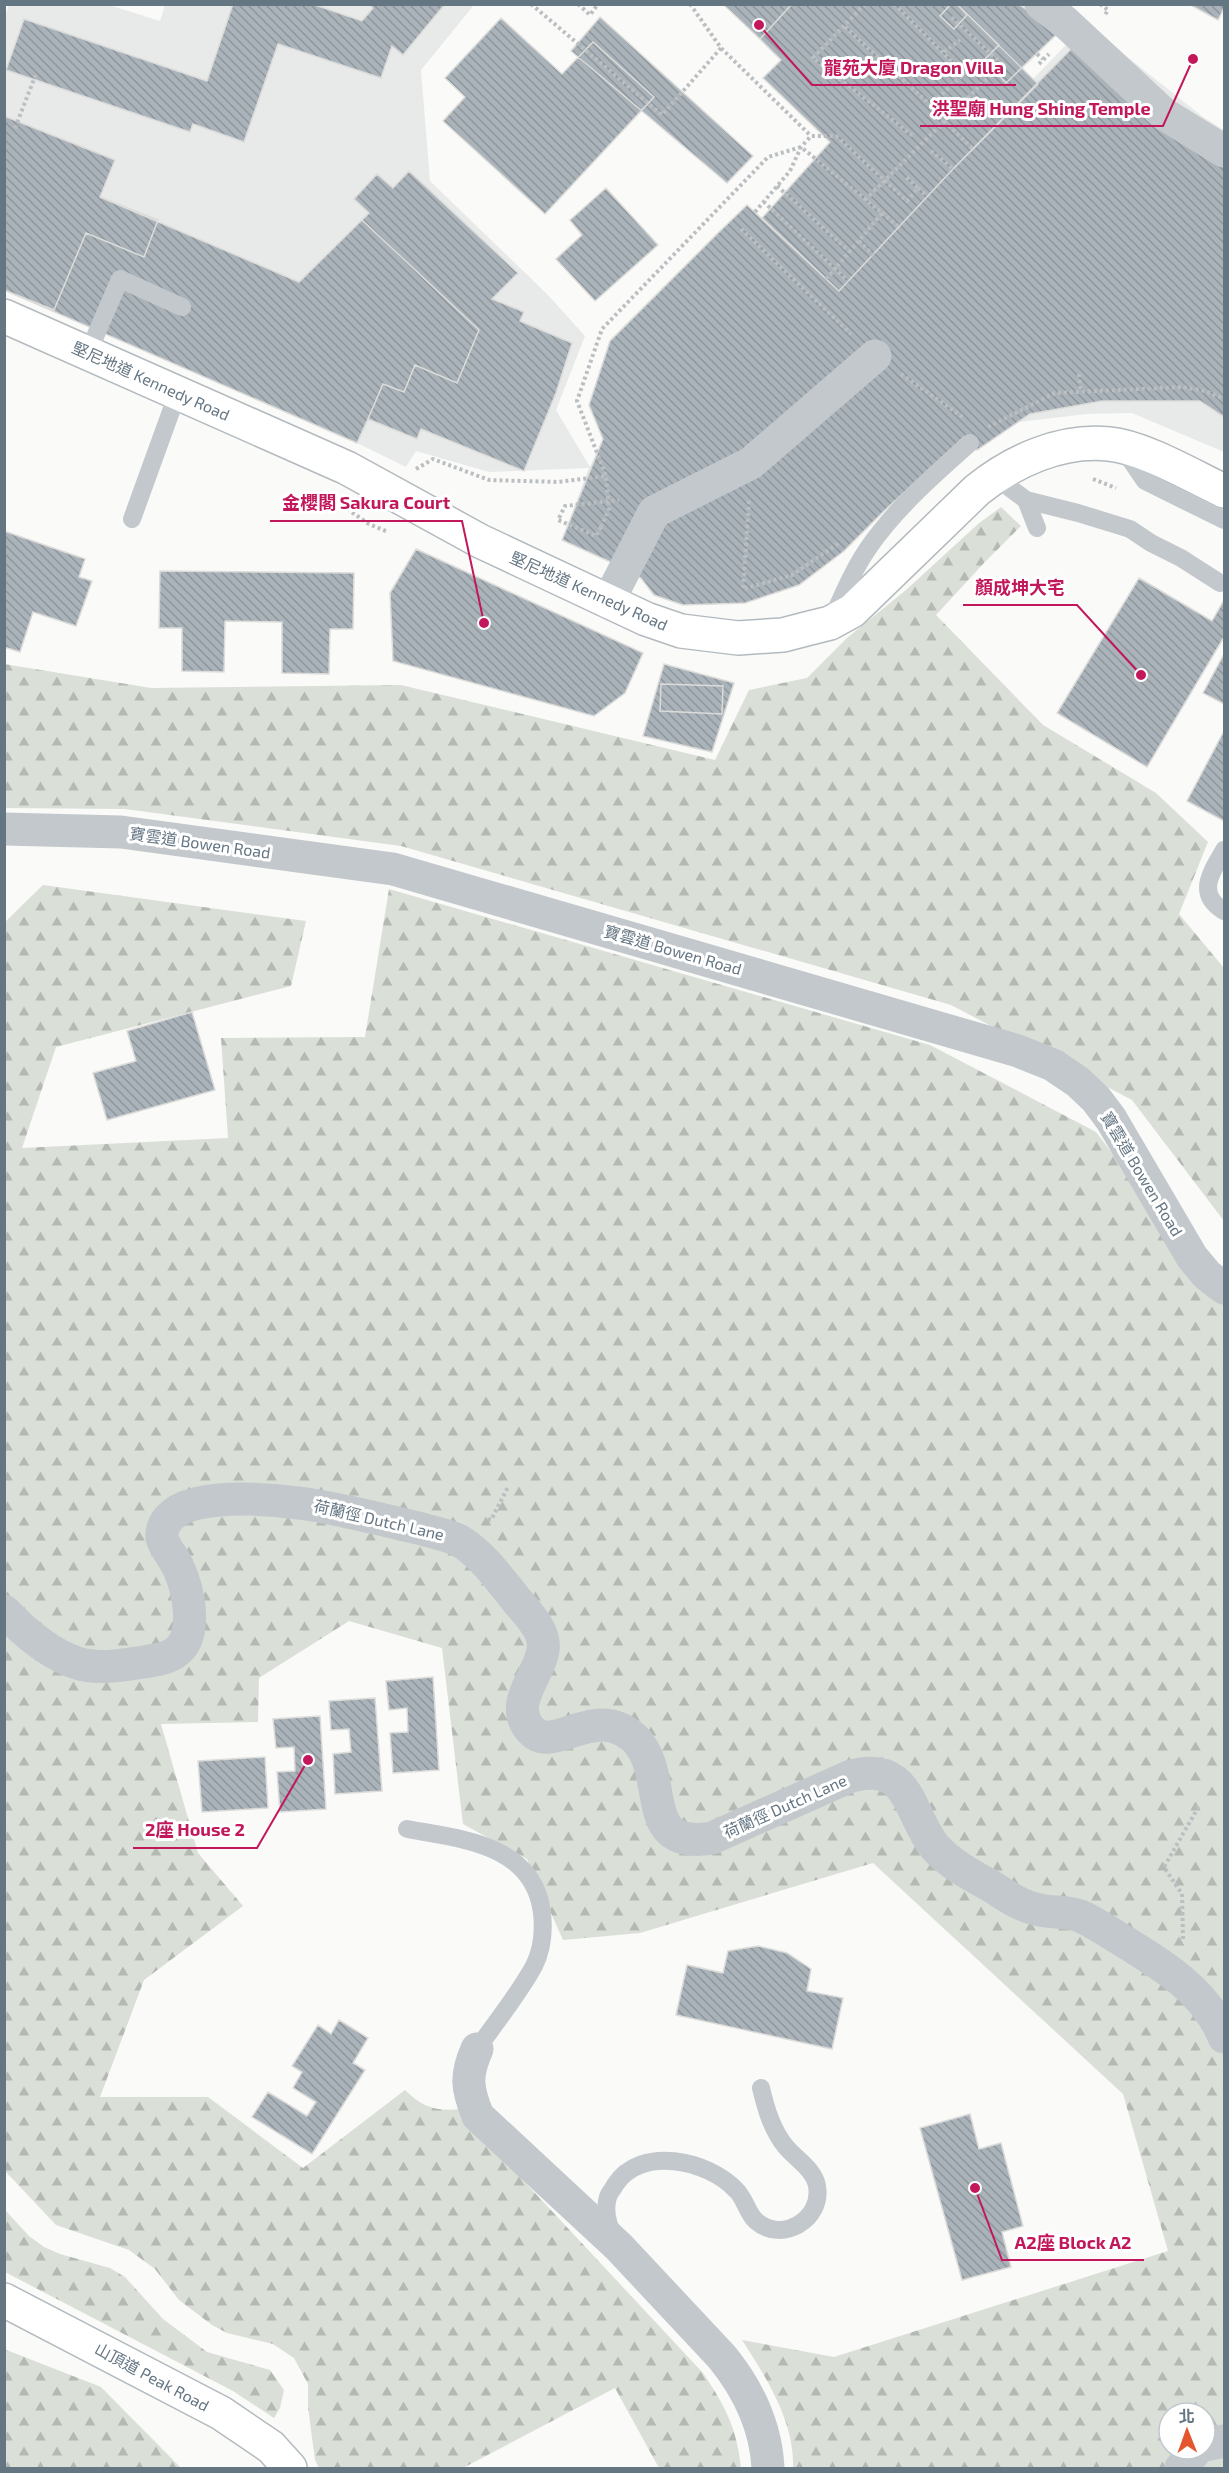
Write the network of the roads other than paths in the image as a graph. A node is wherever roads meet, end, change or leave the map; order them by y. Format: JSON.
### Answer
{"nodes":[{"id":1,"x":1041,"y":4,"type":"edge"},
{"id":2,"x":1224,"y":151,"type":"edge"},
{"id":3,"x":182,"y":307,"type":"dead end"},
{"id":4,"x":4,"y":316,"type":"edge"},
{"id":5,"x":88,"y":353,"type":"junction"},
{"id":6,"x":875,"y":356,"type":"road end"},
{"id":7,"x":178,"y":392,"type":"junction"},
{"id":8,"x":970,"y":434,"type":"road end"},
{"id":9,"x":1122,"y":447,"type":"junction"},
{"id":10,"x":994,"y":476,"type":"junction"},
{"id":11,"x":1224,"y":491,"type":"edge"},
{"id":12,"x":1026,"y":500,"type":"junction"},
{"id":13,"x":132,"y":519,"type":"dead end"},
{"id":14,"x":1224,"y":520,"type":"edge"},
{"id":15,"x":1036,"y":528,"type":"dead end"},
{"id":16,"x":1220,"y":583,"type":"dead end"},
{"id":17,"x":608,"y":602,"type":"junction"},
{"id":18,"x":830,"y":622,"type":"junction"},
{"id":19,"x":4,"y":829,"type":"edge"},
{"id":20,"x":1224,"y":850,"type":"edge"},
{"id":21,"x":1224,"y":911,"type":"edge"},
{"id":22,"x":1224,"y":1288,"type":"edge"},
{"id":23,"x":4,"y":1611,"type":"edge"},
{"id":24,"x":407,"y":1829,"type":"dead end"},
{"id":25,"x":1224,"y":2037,"type":"edge"},
{"id":26,"x":477,"y":2049,"type":"joint"},
{"id":27,"x":761,"y":2088,"type":"dead end"},
{"id":28,"x":619,"y":2247,"type":"junction"},
{"id":29,"x":4,"y":2300,"type":"edge"},
{"id":30,"x":290,"y":2469,"type":"edge"},
{"id":31,"x":768,"y":2469,"type":"edge"}],
"edges":[{"from":1,"to":2,"type":"street"},
{"from":3,"to":5,"type":"lane"},
{"from":4,"to":5,"type":"street","name":"堅尼地道 Kennedy Road"},
{"from":5,"to":7,"type":"street","name":"堅尼地道 Kennedy Road"},
{"from":6,"to":17,"type":"street"},
{"from":7,"to":13,"type":"lane"},
{"from":7,"to":17,"type":"street","name":"堅尼地道 Kennedy Road"},
{"from":8,"to":18,"type":"lane"},
{"from":9,"to":10,"type":"street","name":"堅尼地道 Kennedy Road"},
{"from":9,"to":11,"type":"street","name":"堅尼地道 Kennedy Road"},
{"from":9,"to":14,"type":"lane"},
{"from":10,"to":12,"type":"lane"},
{"from":10,"to":18,"type":"street","name":"堅尼地道 Kennedy Road"},
{"from":12,"to":15,"type":"lane"},
{"from":12,"to":16,"type":"lane"},
{"from":17,"to":18,"type":"street","name":"堅尼地道 Kennedy Road"},
{"from":19,"to":22,"type":"street","name":"寶雲道 Bowen Road"},
{"from":20,"to":21,"type":"lane"},
{"from":23,"to":25,"type":"street","name":"荷蘭徑 Dutch Lane"},
{"from":24,"to":26,"type":"lane"},
{"from":26,"to":28,"type":"street"},
{"from":27,"to":28,"type":"lane"},
{"from":28,"to":31,"type":"street"},
{"from":29,"to":30,"type":"street","name":"山頂道 Peak Road"}]}
